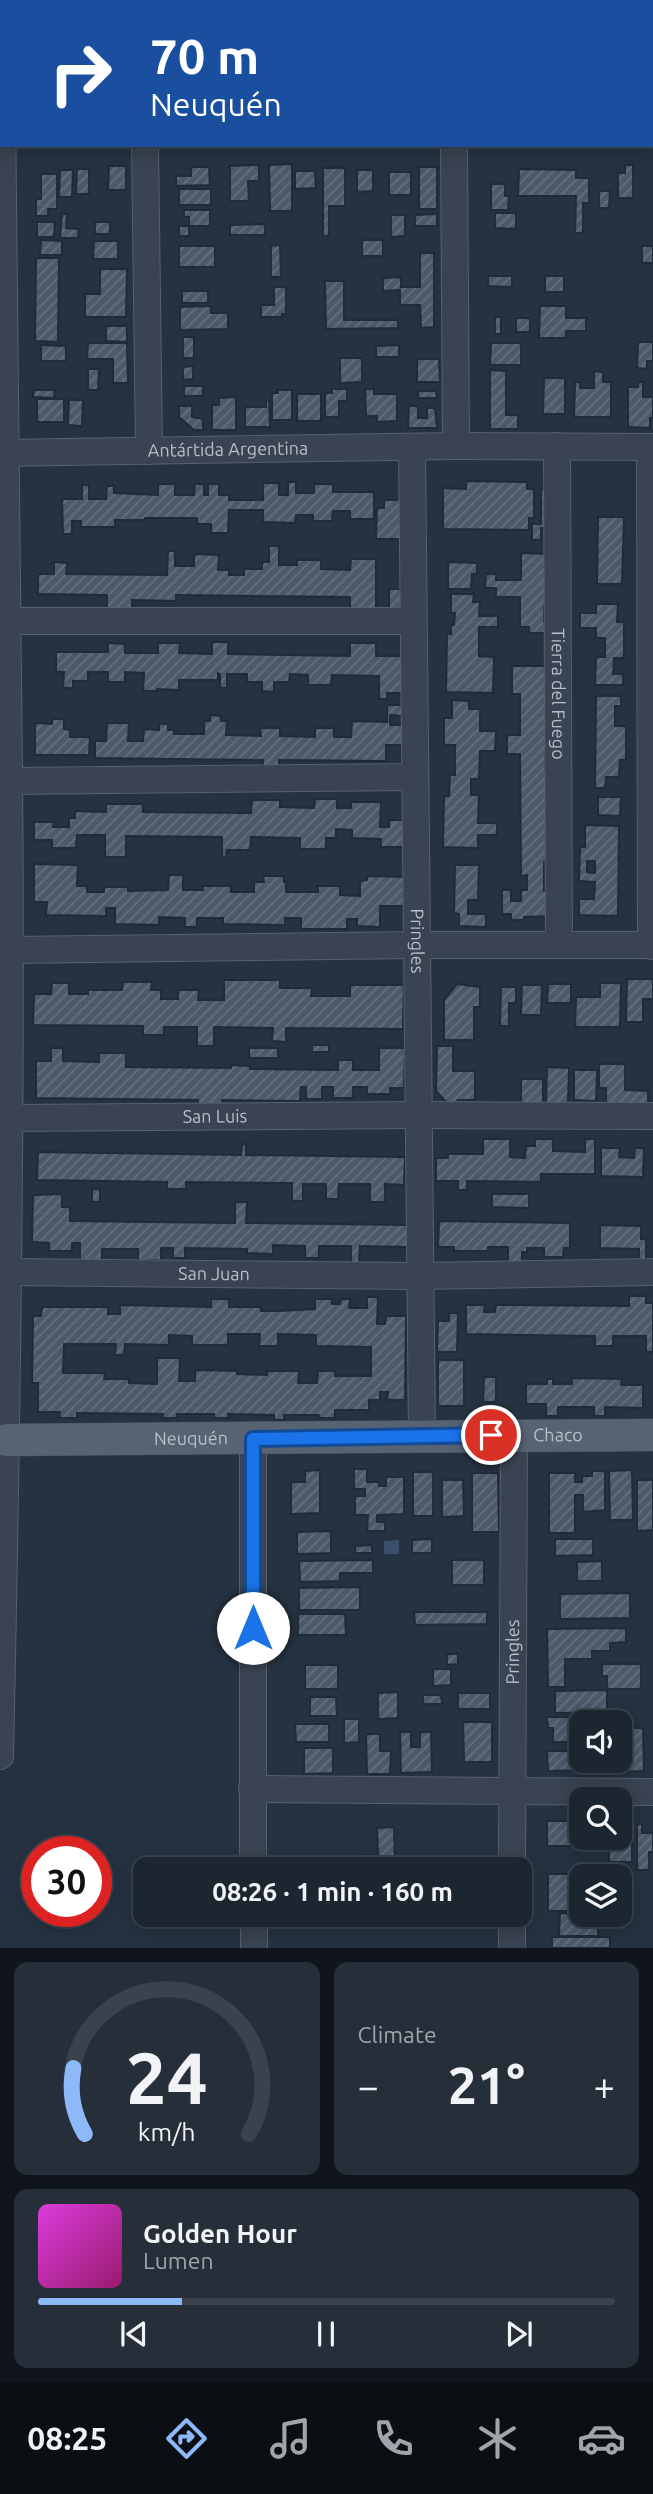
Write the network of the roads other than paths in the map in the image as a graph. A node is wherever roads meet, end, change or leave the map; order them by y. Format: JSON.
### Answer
{"nodes":[{"id":1,"x":1,"y":147,"type":"edge"},
{"id":2,"x":145,"y":147,"type":"edge"},
{"id":3,"x":454,"y":147,"type":"edge"},
{"id":4,"x":456,"y":446,"type":"junction"},
{"id":5,"x":557,"y":446,"type":"junction"},
{"id":6,"x":412,"y":447,"type":"junction"},
{"id":7,"x":651,"y":447,"type":"edge"},
{"id":8,"x":149,"y":451,"type":"junction"},
{"id":9,"x":2,"y":453,"type":"edge"},
{"id":10,"x":7,"y":621,"type":"junction"},
{"id":11,"x":412,"y":621,"type":"junction"},
{"id":12,"x":414,"y":777,"type":"junction"},
{"id":13,"x":9,"y":781,"type":"junction"},
{"id":14,"x":559,"y":944,"type":"junction"},
{"id":15,"x":415,"y":945,"type":"junction"},
{"id":16,"x":652,"y":946,"type":"edge"},
{"id":17,"x":6,"y":966,"type":"edge"},
{"id":18,"x":419,"y":1115,"type":"junction"},
{"id":19,"x":653,"y":1116,"type":"edge"},
{"id":20,"x":10,"y":1118,"type":"junction"},
{"id":21,"x":8,"y":1272,"type":"junction"},
{"id":22,"x":653,"y":1272,"type":"edge"},
{"id":23,"x":420,"y":1276,"type":"junction"},
{"id":24,"x":422,"y":1435,"type":"junction"},
{"id":25,"x":514,"y":1435,"type":"junction"},
{"id":26,"x":653,"y":1435,"type":"edge"},
{"id":27,"x":253,"y":1439,"type":"junction"},
{"id":28,"x":4,"y":1440,"type":"edge"},
{"id":29,"x":0,"y":1756,"type":"edge"},
{"id":30,"x":252,"y":1789,"type":"junction"},
{"id":31,"x":512,"y":1790,"type":"junction"},
{"id":32,"x":653,"y":1792,"type":"edge"},
{"id":33,"x":253,"y":1857,"type":"edge"},
{"id":34,"x":512,"y":1857,"type":"edge"},
{"id":35,"x":254,"y":1927,"type":"edge"},
{"id":36,"x":512,"y":1927,"type":"edge"},
{"id":37,"x":254,"y":1948,"type":"edge"},
{"id":38,"x":512,"y":1948,"type":"edge"}],
"edges":[{"from":1,"to":9,"type":"street"},
{"from":2,"to":8,"type":"street"},
{"from":3,"to":4,"type":"street"},
{"from":4,"to":5,"type":"street","name":"Antártida Argentina"},
{"from":4,"to":6,"type":"street","name":"Antártida Argentina"},
{"from":5,"to":7,"type":"street","name":"Antártida Argentina"},
{"from":5,"to":14,"type":"street","name":"Tierra del Fuego"},
{"from":6,"to":8,"type":"street","name":"Antártida Argentina"},
{"from":6,"to":11,"type":"street","name":"Pringles"},
{"from":7,"to":16,"type":"street"},
{"from":8,"to":9,"type":"street","name":"Antártida Argentina"},
{"from":9,"to":10,"type":"street"},
{"from":10,"to":11,"type":"street"},
{"from":10,"to":13,"type":"street"},
{"from":11,"to":12,"type":"street","name":"Pringles"},
{"from":12,"to":13,"type":"street"},
{"from":12,"to":15,"type":"street","name":"Pringles"},
{"from":13,"to":17,"type":"street"},
{"from":14,"to":15,"type":"street"},
{"from":14,"to":16,"type":"street"},
{"from":15,"to":17,"type":"street"},
{"from":15,"to":18,"type":"street","name":"Pringles"},
{"from":17,"to":20,"type":"street"},
{"from":18,"to":19,"type":"street","name":"San Luis"},
{"from":18,"to":20,"type":"street","name":"San Luis"},
{"from":18,"to":23,"type":"street","name":"Pringles"},
{"from":20,"to":21,"type":"street"},
{"from":21,"to":23,"type":"street","name":"San Juan"},
{"from":21,"to":28,"type":"street"},
{"from":22,"to":23,"type":"street","name":"San Juan"},
{"from":23,"to":24,"type":"street","name":"Pringles"},
{"from":24,"to":25,"type":"main road","name":"Chaco"},
{"from":24,"to":27,"type":"main road","name":"Neuquén"},
{"from":25,"to":26,"type":"main road","name":"Chaco"},
{"from":25,"to":31,"type":"street","name":"Pringles"},
{"from":27,"to":28,"type":"main road","name":"Neuquén"},
{"from":27,"to":30,"type":"street"},
{"from":28,"to":29,"type":"street"},
{"from":30,"to":31,"type":"street"},
{"from":30,"to":33,"type":"street"},
{"from":31,"to":32,"type":"street"},
{"from":31,"to":34,"type":"street","name":"Pringles"},
{"from":35,"to":37,"type":"street"},
{"from":36,"to":38,"type":"street"}]}
